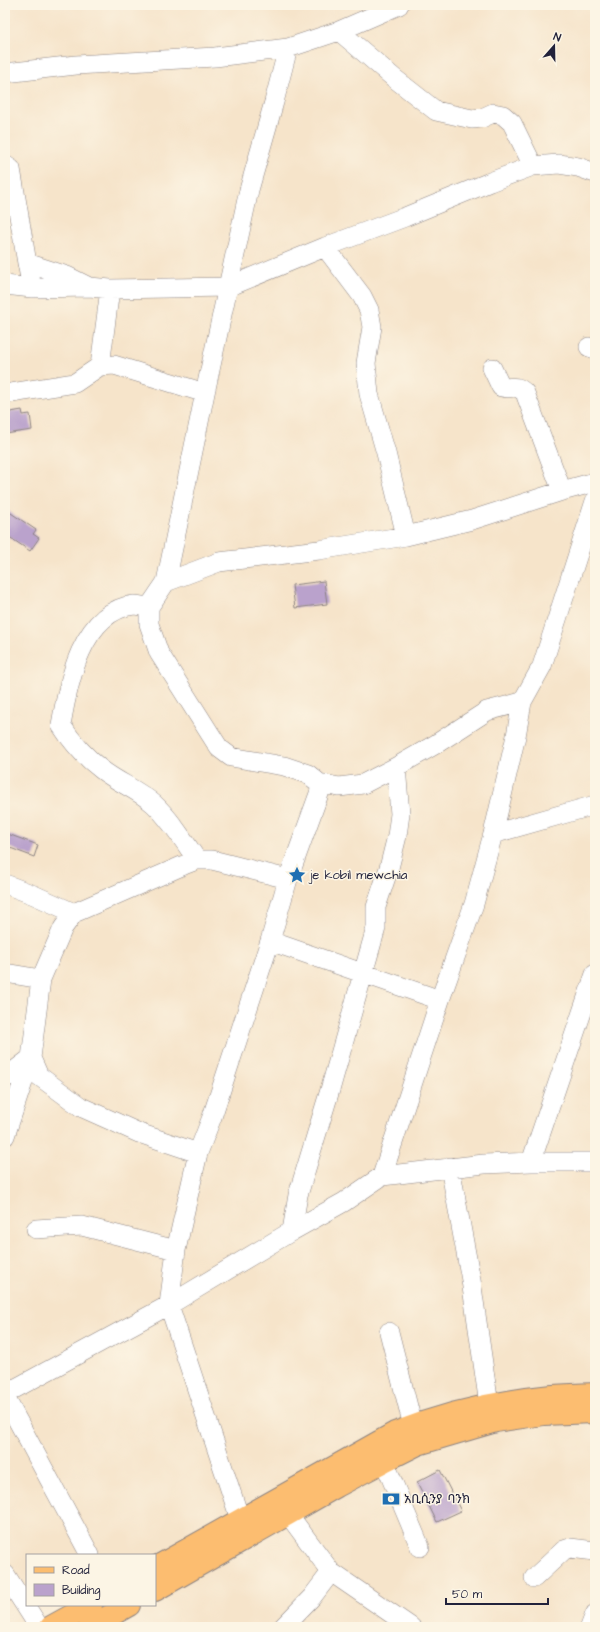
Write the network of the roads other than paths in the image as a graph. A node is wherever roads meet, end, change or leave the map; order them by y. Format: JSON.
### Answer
{"nodes":[{"id":1,"x":399,"y":5,"type":"edge"},
{"id":2,"x":339,"y":31,"type":"junction"},
{"id":3,"x":288,"y":48,"type":"junction"},
{"id":4,"x":5,"y":73,"type":"edge"},
{"id":5,"x":5,"y":165,"type":"edge"},
{"id":6,"x":533,"y":166,"type":"junction"},
{"id":7,"x":595,"y":173,"type":"edge"},
{"id":8,"x":325,"y":247,"type":"junction"},
{"id":9,"x":26,"y":263,"type":"junction"},
{"id":10,"x":5,"y":285,"type":"edge"},
{"id":11,"x":90,"y":287,"type":"junction"},
{"id":12,"x":32,"y":288,"type":"junction"},
{"id":13,"x":228,"y":288,"type":"junction"},
{"id":14,"x":110,"y":289,"type":"junction"},
{"id":15,"x":100,"y":366,"type":"junction"},
{"id":16,"x":492,"y":368,"type":"dead end"},
{"id":17,"x":5,"y":394,"type":"edge"},
{"id":18,"x":205,"y":394,"type":"junction"},
{"id":19,"x":595,"y":482,"type":"edge"},
{"id":20,"x":562,"y":490,"type":"junction"},
{"id":21,"x":595,"y":501,"type":"edge"},
{"id":22,"x":406,"y":536,"type":"junction"},
{"id":23,"x":166,"y":582,"type":"junction"},
{"id":24,"x":150,"y":607,"type":"junction"},
{"id":25,"x":522,"y":702,"type":"junction"},
{"id":26,"x":396,"y":767,"type":"junction"},
{"id":27,"x":319,"y":783,"type":"junction"},
{"id":28,"x":595,"y":805,"type":"edge"},
{"id":29,"x":493,"y":834,"type":"junction"},
{"id":30,"x":197,"y":860,"type":"junction"},
{"id":31,"x":288,"y":879,"type":"junction"},
{"id":32,"x":5,"y":884,"type":"edge"},
{"id":33,"x":74,"y":913,"type":"junction"},
{"id":34,"x":270,"y":941,"type":"junction"},
{"id":35,"x":5,"y":973,"type":"edge"},
{"id":36,"x":362,"y":974,"type":"junction"},
{"id":37,"x":595,"y":974,"type":"edge"},
{"id":38,"x":40,"y":979,"type":"junction"},
{"id":39,"x":440,"y":1000,"type":"junction"},
{"id":40,"x":31,"y":1058,"type":"junction"},
{"id":41,"x":5,"y":1078,"type":"edge"},
{"id":42,"x":5,"y":1136,"type":"edge"},
{"id":43,"x":198,"y":1153,"type":"junction"},
{"id":44,"x":531,"y":1162,"type":"junction"},
{"id":45,"x":595,"y":1162,"type":"edge"},
{"id":46,"x":450,"y":1167,"type":"junction"},
{"id":47,"x":382,"y":1176,"type":"junction"},
{"id":48,"x":36,"y":1229,"type":"dead end"},
{"id":49,"x":292,"y":1231,"type":"junction"},
{"id":50,"x":176,"y":1250,"type":"junction"},
{"id":51,"x":169,"y":1305,"type":"junction"},
{"id":52,"x":389,"y":1332,"type":"dead end"},
{"id":53,"x":5,"y":1394,"type":"edge"},
{"id":54,"x":595,"y":1394,"type":"edge"},
{"id":55,"x":5,"y":1397,"type":"edge"},
{"id":56,"x":489,"y":1405,"type":"junction"},
{"id":57,"x":595,"y":1412,"type":"edge"},
{"id":58,"x":413,"y":1426,"type":"junction"},
{"id":59,"x":384,"y":1461,"type":"junction"},
{"id":60,"x":288,"y":1514,"type":"junction"},
{"id":61,"x":245,"y":1528,"type":"junction"},
{"id":62,"x":420,"y":1547,"type":"dead end"},
{"id":63,"x":595,"y":1551,"type":"edge"},
{"id":64,"x":89,"y":1554,"type":"edge"},
{"id":65,"x":156,"y":1568,"type":"edge"},
{"id":66,"x":331,"y":1572,"type":"junction"},
{"id":67,"x":5,"y":1574,"type":"edge"},
{"id":68,"x":534,"y":1578,"type":"dead end"},
{"id":69,"x":156,"y":1589,"type":"edge"},
{"id":70,"x":89,"y":1606,"type":"edge"},
{"id":71,"x":127,"y":1606,"type":"edge"},
{"id":72,"x":595,"y":1614,"type":"edge"},
{"id":73,"x":39,"y":1627,"type":"edge"},
{"id":74,"x":51,"y":1627,"type":"edge"},
{"id":75,"x":90,"y":1627,"type":"edge"},
{"id":76,"x":283,"y":1627,"type":"edge"},
{"id":77,"x":411,"y":1627,"type":"edge"},
{"id":78,"x":590,"y":1627,"type":"edge"}],
"edges":[{"from":1,"to":2,"type":"street"},
{"from":2,"to":3,"type":"street"},
{"from":2,"to":6,"type":"street"},
{"from":3,"to":4,"type":"street"},
{"from":3,"to":13,"type":"street"},
{"from":5,"to":9,"type":"street"},
{"from":6,"to":7,"type":"street"},
{"from":6,"to":8,"type":"street"},
{"from":8,"to":13,"type":"street"},
{"from":8,"to":22,"type":"street"},
{"from":9,"to":11,"type":"street"},
{"from":9,"to":12,"type":"street"},
{"from":10,"to":12,"type":"street"},
{"from":11,"to":12,"type":"street"},
{"from":11,"to":14,"type":"street"},
{"from":13,"to":14,"type":"street"},
{"from":13,"to":18,"type":"street"},
{"from":14,"to":15,"type":"street"},
{"from":15,"to":17,"type":"street"},
{"from":15,"to":18,"type":"street"},
{"from":16,"to":20,"type":"street"},
{"from":18,"to":23,"type":"street"},
{"from":19,"to":20,"type":"street"},
{"from":20,"to":22,"type":"street"},
{"from":21,"to":25,"type":"street"},
{"from":22,"to":23,"type":"street"},
{"from":23,"to":24,"type":"street"},
{"from":24,"to":27,"type":"street"},
{"from":24,"to":30,"type":"street"},
{"from":25,"to":26,"type":"street"},
{"from":25,"to":29,"type":"street"},
{"from":26,"to":27,"type":"street"},
{"from":26,"to":36,"type":"street"},
{"from":27,"to":31,"type":"street"},
{"from":28,"to":29,"type":"street"},
{"from":29,"to":39,"type":"street"},
{"from":30,"to":31,"type":"street"},
{"from":30,"to":33,"type":"street"},
{"from":31,"to":34,"type":"street"},
{"from":32,"to":33,"type":"street"},
{"from":33,"to":38,"type":"street"},
{"from":34,"to":36,"type":"street"},
{"from":34,"to":43,"type":"street"},
{"from":35,"to":38,"type":"street"},
{"from":36,"to":39,"type":"street"},
{"from":36,"to":49,"type":"street"},
{"from":37,"to":44,"type":"street"},
{"from":38,"to":40,"type":"street"},
{"from":39,"to":47,"type":"street"},
{"from":40,"to":41,"type":"street"},
{"from":40,"to":42,"type":"street"},
{"from":40,"to":43,"type":"street"},
{"from":43,"to":50,"type":"street"},
{"from":44,"to":45,"type":"street"},
{"from":44,"to":46,"type":"street"},
{"from":46,"to":47,"type":"street"},
{"from":46,"to":56,"type":"street"},
{"from":47,"to":49,"type":"street"},
{"from":48,"to":50,"type":"street"},
{"from":49,"to":51,"type":"street"},
{"from":50,"to":51,"type":"street"},
{"from":51,"to":53,"type":"street"},
{"from":51,"to":61,"type":"street"},
{"from":52,"to":58,"type":"street"},
{"from":54,"to":56,"type":"main road"},
{"from":55,"to":64,"type":"street"},
{"from":56,"to":58,"type":"main road"},
{"from":57,"to":59,"type":"main road"},
{"from":58,"to":61,"type":"main road"},
{"from":59,"to":60,"type":"main road"},
{"from":59,"to":62,"type":"street"},
{"from":60,"to":61,"type":"main road"},
{"from":60,"to":66,"type":"street"},
{"from":61,"to":65,"type":"main road"},
{"from":61,"to":69,"type":"main road"},
{"from":63,"to":68,"type":"street"},
{"from":66,"to":76,"type":"street"},
{"from":66,"to":77,"type":"street"},
{"from":67,"to":73,"type":"street"},
{"from":70,"to":74,"type":"main road"},
{"from":71,"to":75,"type":"main road"},
{"from":72,"to":78,"type":"street"}]}
